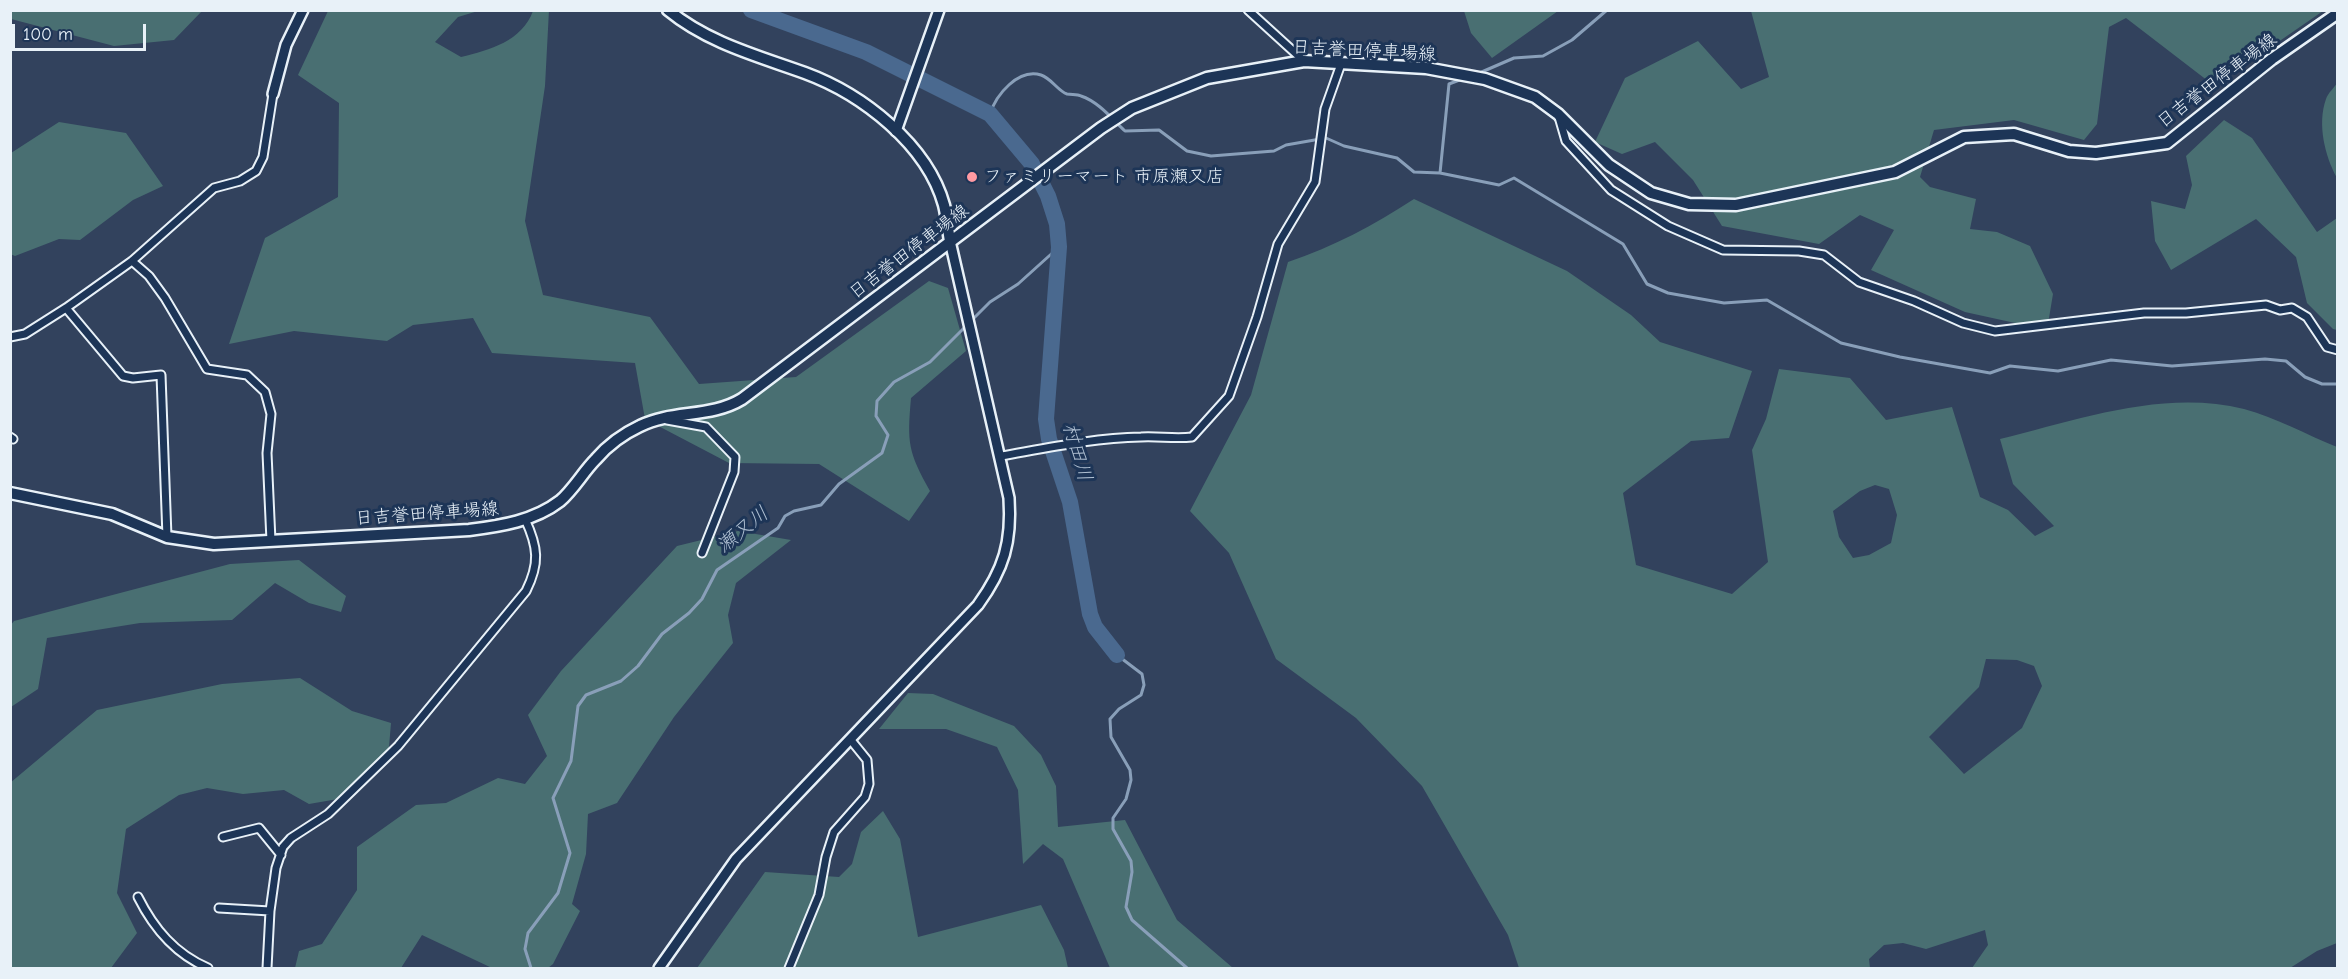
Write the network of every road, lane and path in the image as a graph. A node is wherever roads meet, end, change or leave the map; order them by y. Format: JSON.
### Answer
{"nodes":[{"id":1,"x":303,"y":10,"type":"edge"},
{"id":2,"x":668,"y":10,"type":"edge"},
{"id":3,"x":939,"y":10,"type":"edge"},
{"id":4,"x":1248,"y":10,"type":"edge"},
{"id":5,"x":2337,"y":13,"type":"edge"},
{"id":6,"x":1304,"y":61,"type":"junction"},
{"id":7,"x":1341,"y":64,"type":"junction"},
{"id":8,"x":273,"y":94,"type":"joint"},
{"id":9,"x":1558,"y":114,"type":"junction"},
{"id":10,"x":896,"y":131,"type":"junction"},
{"id":11,"x":950,"y":242,"type":"junction"},
{"id":12,"x":132,"y":261,"type":"junction"},
{"id":13,"x":66,"y":308,"type":"junction"},
{"id":14,"x":10,"y":337,"type":"edge"},
{"id":15,"x":2337,"y":350,"type":"edge"},
{"id":16,"x":660,"y":418,"type":"junction"},
{"id":17,"x":1001,"y":456,"type":"junction"},
{"id":18,"x":10,"y":493,"type":"edge"},
{"id":19,"x":525,"y":519,"type":"junction"},
{"id":20,"x":167,"y":537,"type":"junction"},
{"id":21,"x":271,"y":541,"type":"junction"},
{"id":22,"x":702,"y":553,"type":"dead end"},
{"id":23,"x":850,"y":740,"type":"junction"},
{"id":24,"x":223,"y":837,"type":"dead end"},
{"id":25,"x":280,"y":855,"type":"junction"},
{"id":26,"x":138,"y":897,"type":"dead end"},
{"id":27,"x":219,"y":908,"type":"dead end"},
{"id":28,"x":270,"y":911,"type":"junction"},
{"id":29,"x":208,"y":969,"type":"edge"},
{"id":30,"x":267,"y":969,"type":"edge"},
{"id":31,"x":659,"y":969,"type":"edge"},
{"id":32,"x":789,"y":969,"type":"edge"}],
"edges":[{"from":1,"to":8,"type":"street"},
{"from":2,"to":10,"type":"main road"},
{"from":3,"to":10,"type":"street"},
{"from":4,"to":6,"type":"street"},
{"from":5,"to":9,"type":"main road","name":"日吉誉田停車場線"},
{"from":6,"to":7,"type":"main road","name":"日吉誉田停車場線"},
{"from":6,"to":11,"type":"main road","name":"日吉誉田停車場線"},
{"from":7,"to":9,"type":"main road","name":"日吉誉田停車場線"},
{"from":7,"to":17,"type":"street"},
{"from":8,"to":12,"type":"street"},
{"from":9,"to":15,"type":"street"},
{"from":10,"to":11,"type":"main road"},
{"from":11,"to":16,"type":"main road","name":"日吉誉田停車場線"},
{"from":11,"to":17,"type":"street"},
{"from":12,"to":13,"type":"street"},
{"from":12,"to":21,"type":"street"},
{"from":13,"to":14,"type":"street"},
{"from":13,"to":20,"type":"street"},
{"from":16,"to":19,"type":"main road","name":"日吉誉田停車場線"},
{"from":16,"to":22,"type":"street"},
{"from":17,"to":23,"type":"street"},
{"from":18,"to":20,"type":"main road","name":"日吉誉田停車場線"},
{"from":19,"to":21,"type":"main road","name":"日吉誉田停車場線"},
{"from":19,"to":25,"type":"street"},
{"from":20,"to":21,"type":"main road","name":"日吉誉田停車場線"},
{"from":23,"to":31,"type":"street"},
{"from":23,"to":32,"type":"street"},
{"from":24,"to":25,"type":"street"},
{"from":25,"to":28,"type":"street"},
{"from":26,"to":29,"type":"street"},
{"from":27,"to":28,"type":"street"},
{"from":28,"to":30,"type":"street"}]}
